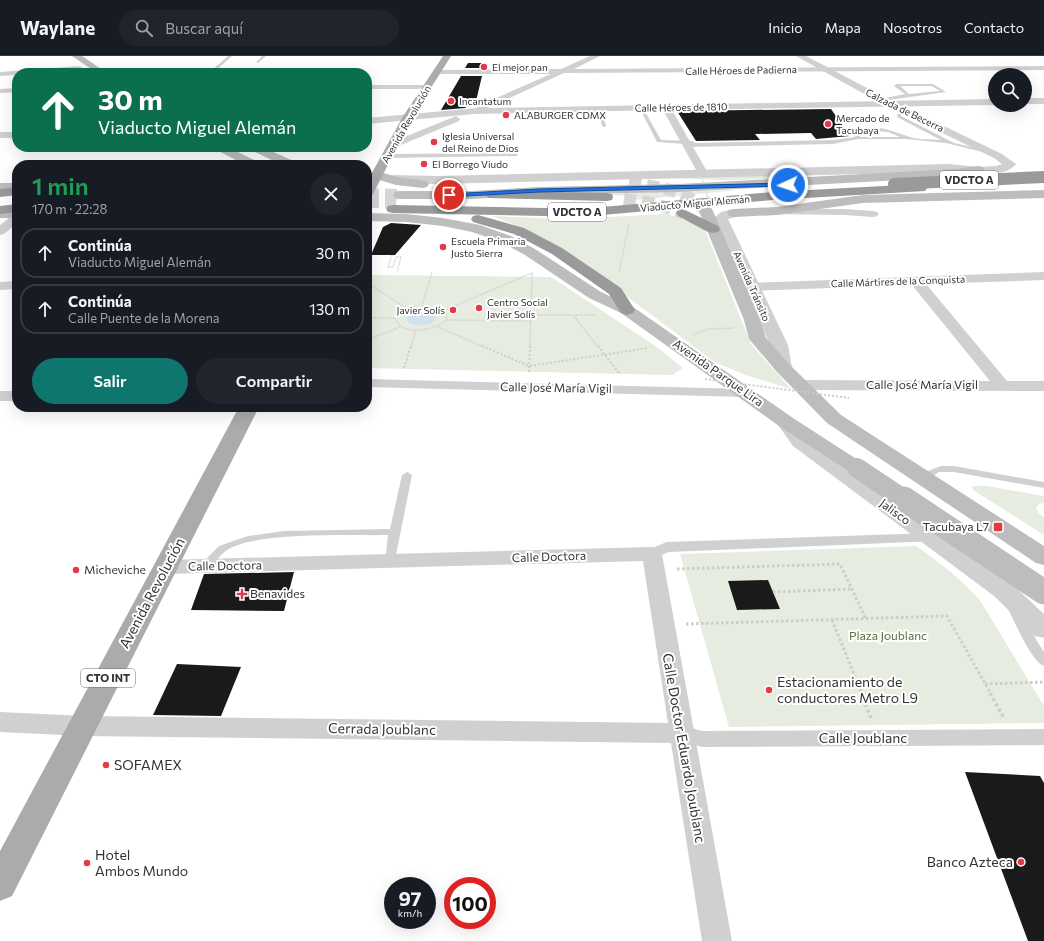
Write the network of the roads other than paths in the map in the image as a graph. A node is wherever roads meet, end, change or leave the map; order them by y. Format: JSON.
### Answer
{"nodes":[{"id":1,"x":77,"y":56,"type":"edge"},
{"id":2,"x":230,"y":56,"type":"edge"},
{"id":3,"x":264,"y":56,"type":"edge"},
{"id":4,"x":448,"y":56,"type":"edge"},
{"id":5,"x":596,"y":56,"type":"edge"},
{"id":6,"x":800,"y":56,"type":"edge"},
{"id":7,"x":960,"y":59,"type":"dead end"},
{"id":8,"x":68,"y":61,"type":"dead end"},
{"id":9,"x":257,"y":62,"type":"dead end"},
{"id":10,"x":79,"y":68,"type":"edge"},
{"id":11,"x":95,"y":68,"type":"edge"},
{"id":12,"x":217,"y":68,"type":"edge"},
{"id":13,"x":977,"y":68,"type":"junction"},
{"id":14,"x":1044,"y":68,"type":"edge"},
{"id":15,"x":826,"y":70,"type":"junction"},
{"id":16,"x":437,"y":72,"type":"junction"},
{"id":17,"x":557,"y":72,"type":"junction"},
{"id":18,"x":12,"y":73,"type":"edge"},
{"id":19,"x":0,"y":74,"type":"edge"},
{"id":20,"x":372,"y":87,"type":"edge"},
{"id":21,"x":427,"y":87,"type":"junction"},
{"id":22,"x":12,"y":90,"type":"edge"},
{"id":23,"x":0,"y":91,"type":"edge"},
{"id":24,"x":908,"y":95,"type":"junction"},
{"id":25,"x":1032,"y":101,"type":"edge"},
{"id":26,"x":1044,"y":101,"type":"edge"},
{"id":27,"x":885,"y":102,"type":"junction"},
{"id":28,"x":988,"y":102,"type":"edge"},
{"id":29,"x":666,"y":107,"type":"junction"},
{"id":30,"x":600,"y":108,"type":"junction"},
{"id":31,"x":641,"y":108,"type":"junction"},
{"id":32,"x":901,"y":109,"type":"junction"},
{"id":33,"x":474,"y":111,"type":"junction"},
{"id":34,"x":407,"y":118,"type":"junction"},
{"id":35,"x":372,"y":121,"type":"edge"},
{"id":36,"x":604,"y":126,"type":"dead end"},
{"id":37,"x":12,"y":135,"type":"edge"},
{"id":38,"x":0,"y":136,"type":"edge"},
{"id":39,"x":858,"y":138,"type":"junction"},
{"id":40,"x":906,"y":138,"type":"junction"},
{"id":41,"x":764,"y":140,"type":"dead end"},
{"id":42,"x":686,"y":144,"type":"junction"},
{"id":43,"x":952,"y":144,"type":"junction"},
{"id":44,"x":393,"y":145,"type":"junction"},
{"id":45,"x":990,"y":151,"type":"junction"},
{"id":46,"x":229,"y":152,"type":"edge"},
{"id":47,"x":249,"y":152,"type":"edge"},
{"id":48,"x":271,"y":152,"type":"edge"},
{"id":49,"x":515,"y":155,"type":"dead end"},
{"id":50,"x":387,"y":156,"type":"junction"},
{"id":51,"x":244,"y":160,"type":"edge"},
{"id":52,"x":266,"y":160,"type":"edge"},
{"id":53,"x":284,"y":160,"type":"edge"},
{"id":54,"x":1010,"y":164,"type":"joint"},
{"id":55,"x":978,"y":170,"type":"junction"},
{"id":56,"x":383,"y":177,"type":"junction"},
{"id":57,"x":703,"y":177,"type":"junction"},
{"id":58,"x":1044,"y":178,"type":"edge"},
{"id":59,"x":623,"y":180,"type":"junction"},
{"id":60,"x":1044,"y":182,"type":"edge"},
{"id":61,"x":873,"y":184,"type":"junction"},
{"id":62,"x":723,"y":186,"type":"junction"},
{"id":63,"x":897,"y":186,"type":"junction"},
{"id":64,"x":0,"y":187,"type":"edge"},
{"id":65,"x":12,"y":187,"type":"edge"},
{"id":66,"x":372,"y":188,"type":"edge"},
{"id":67,"x":861,"y":191,"type":"junction"},
{"id":68,"x":12,"y":192,"type":"edge"},
{"id":69,"x":0,"y":194,"type":"edge"},
{"id":70,"x":12,"y":194,"type":"edge"},
{"id":71,"x":1044,"y":194,"type":"edge"},
{"id":72,"x":472,"y":195,"type":"junction"},
{"id":73,"x":611,"y":198,"type":"junction"},
{"id":74,"x":624,"y":199,"type":"tunnel mouth"},
{"id":75,"x":402,"y":203,"type":"junction"},
{"id":76,"x":0,"y":206,"type":"edge"},
{"id":77,"x":12,"y":207,"type":"edge"},
{"id":78,"x":12,"y":208,"type":"edge"},
{"id":79,"x":708,"y":209,"type":"tunnel mouth"},
{"id":80,"x":0,"y":210,"type":"edge"},
{"id":81,"x":755,"y":212,"type":"junction"},
{"id":82,"x":683,"y":213,"type":"tunnel mouth"},
{"id":83,"x":734,"y":213,"type":"junction"},
{"id":84,"x":0,"y":214,"type":"edge"},
{"id":85,"x":873,"y":214,"type":"dead end"},
{"id":86,"x":12,"y":215,"type":"edge"},
{"id":87,"x":372,"y":217,"type":"edge"},
{"id":88,"x":12,"y":220,"type":"edge"},
{"id":89,"x":713,"y":229,"type":"junction"},
{"id":90,"x":0,"y":231,"type":"edge"},
{"id":91,"x":1044,"y":276,"type":"edge"},
{"id":92,"x":915,"y":280,"type":"junction"},
{"id":93,"x":12,"y":285,"type":"edge"},
{"id":94,"x":0,"y":286,"type":"edge"},
{"id":95,"x":751,"y":287,"type":"junction"},
{"id":96,"x":628,"y":310,"type":"junction"},
{"id":97,"x":783,"y":368,"type":"junction"},
{"id":98,"x":372,"y":383,"type":"edge"},
{"id":99,"x":800,"y":385,"type":"junction"},
{"id":100,"x":1002,"y":385,"type":"junction"},
{"id":101,"x":1044,"y":386,"type":"edge"},
{"id":102,"x":745,"y":393,"type":"junction"},
{"id":103,"x":0,"y":396,"type":"edge"},
{"id":104,"x":12,"y":396,"type":"edge"},
{"id":105,"x":246,"y":412,"type":"edge"},
{"id":106,"x":786,"y":422,"type":"junction"},
{"id":107,"x":407,"y":474,"type":"dead end"},
{"id":108,"x":924,"y":479,"type":"junction"},
{"id":109,"x":1044,"y":485,"type":"edge"},
{"id":110,"x":394,"y":532,"type":"junction"},
{"id":111,"x":931,"y":538,"type":"junction"},
{"id":112,"x":652,"y":554,"type":"junction"},
{"id":113,"x":1044,"y":557,"type":"edge"},
{"id":114,"x":390,"y":562,"type":"junction"},
{"id":115,"x":166,"y":567,"type":"junction"},
{"id":116,"x":203,"y":567,"type":"junction"},
{"id":117,"x":1003,"y":590,"type":"junction"},
{"id":118,"x":1044,"y":592,"type":"edge"},
{"id":119,"x":1044,"y":629,"type":"edge"},
{"id":120,"x":1044,"y":661,"type":"edge"},
{"id":121,"x":0,"y":722,"type":"edge"},
{"id":122,"x":83,"y":726,"type":"junction"},
{"id":123,"x":682,"y":733,"type":"junction"},
{"id":124,"x":1044,"y":737,"type":"edge"},
{"id":125,"x":0,"y":885,"type":"edge"},
{"id":126,"x":716,"y":941,"type":"edge"}],
"edges":[{"from":1,"to":11,"type":"main road"},
{"from":2,"to":12,"type":"lane"},
{"from":3,"to":9,"type":"lane"},
{"from":4,"to":16,"type":"main road","name":"Avenida Revolución"},
{"from":5,"to":17,"type":"street"},
{"from":6,"to":15,"type":"street","name":"Calzada de Becerra"},
{"from":7,"to":13,"type":"street"},
{"from":8,"to":10,"type":"main road"},
{"from":13,"to":14,"type":"street","name":"Calle Héroes de Padierna"},
{"from":13,"to":15,"type":"street","name":"Calle Héroes de Padierna"},
{"from":15,"to":17,"type":"street","name":"Calle Héroes de Padierna"},
{"from":15,"to":27,"type":"street","name":"Calzada de Becerra"},
{"from":16,"to":17,"type":"street","name":"Calle Héroes de Padierna"},
{"from":16,"to":21,"type":"main road","name":"Avenida Revolución"},
{"from":17,"to":33,"type":"street"},
{"from":18,"to":19,"type":"street"},
{"from":20,"to":21,"type":"street"},
{"from":21,"to":34,"type":"main road","name":"Avenida Revolución"},
{"from":22,"to":23,"type":"street"},
{"from":24,"to":24,"type":"lane"},
{"from":24,"to":27,"type":"lane"},
{"from":25,"to":26,"type":"street"},
{"from":27,"to":28,"type":"street","name":"Calle Héroes de 1810"},
{"from":27,"to":29,"type":"street","name":"Calle Héroes de 1810"},
{"from":27,"to":32,"type":"street","name":"Calzada de Becerra"},
{"from":29,"to":31,"type":"street","name":"Calle Héroes de 1810"},
{"from":29,"to":42,"type":"street"},
{"from":30,"to":31,"type":"street","name":"Calle Héroes de 1810"},
{"from":30,"to":33,"type":"street","name":"Calle Héroes de 1810"},
{"from":30,"to":36,"type":"lane"},
{"from":31,"to":42,"type":"lane"},
{"from":32,"to":43,"type":"lane"},
{"from":32,"to":45,"type":"street","name":"Calzada de Becerra"},
{"from":33,"to":34,"type":"street","name":"Calle Héroes de 1810"},
{"from":33,"to":44,"type":"street"},
{"from":34,"to":35,"type":"street","name":"Calle Héroes de 1810"},
{"from":34,"to":44,"type":"main road","name":"Avenida Revolución"},
{"from":37,"to":38,"type":"street"},
{"from":39,"to":40,"type":"lane"},
{"from":39,"to":40,"type":"lane"},
{"from":39,"to":42,"type":"lane"},
{"from":40,"to":43,"type":"lane"},
{"from":41,"to":42,"type":"lane"},
{"from":42,"to":57,"type":"street"},
{"from":43,"to":45,"type":"lane"},
{"from":44,"to":50,"type":"main road","name":"Avenida Revolución"},
{"from":45,"to":54,"type":"street","name":"Calzada de Becerra"},
{"from":46,"to":51,"type":"main road"},
{"from":47,"to":52,"type":"main road"},
{"from":48,"to":53,"type":"main road"},
{"from":49,"to":50,"type":"lane"},
{"from":50,"to":56,"type":"main road","name":"Avenida Revolución"},
{"from":54,"to":55,"type":"street","name":"Viaducto Miguel Alemán"},
{"from":55,"to":57,"type":"street","name":"Viaducto Miguel Alemán"},
{"from":55,"to":62,"type":"main road","name":"Viaducto Miguel Alemán"},
{"from":56,"to":59,"type":"main road"},
{"from":56,"to":66,"type":"main road","name":"Avenida Revolución"},
{"from":57,"to":59,"type":"street","name":"Viaducto Miguel Alemán"},
{"from":58,"to":63,"type":"highway","name":"Viaducto Miguel Alemán","number":"VDCTO A","bridge":true},
{"from":59,"to":62,"type":"street"},
{"from":60,"to":63,"type":"highway","name":"Viaducto Miguel Alemán","number":"VDCTO A"},
{"from":61,"to":62,"type":"highway"},
{"from":61,"to":63,"type":"highway","name":"Viaducto Miguel Alemán","number":"VDCTO A"},
{"from":61,"to":75,"type":"highway","name":"Viaducto Miguel Alemán","number":"VDCTO A"},
{"from":62,"to":72,"type":"main road","name":"Viaducto Miguel Alemán"},
{"from":63,"to":67,"type":"highway","name":"Viaducto Miguel Alemán","number":"VDCTO A"},
{"from":64,"to":65,"type":"main road"},
{"from":67,"to":75,"type":"highway","name":"Viaducto Miguel Alemán","number":"VDCTO A"},
{"from":67,"to":83,"type":"highway"},
{"from":68,"to":69,"type":"highway"},
{"from":69,"to":70,"type":"highway"},
{"from":71,"to":81,"type":"main road","name":"Viaducto Miguel Alemán"},
{"from":72,"to":73,"type":"highway"},
{"from":72,"to":75,"type":"main road","name":"Viaducto Miguel Alemán"},
{"from":73,"to":74,"type":"highway"},
{"from":73,"to":75,"type":"highway"},
{"from":75,"to":96,"type":"highway"},
{"from":76,"to":77,"type":"highway"},
{"from":78,"to":80,"type":"highway"},
{"from":79,"to":89,"type":"main road"},
{"from":81,"to":83,"type":"main road","name":"Viaducto Miguel Alemán"},
{"from":81,"to":85,"type":"street"},
{"from":82,"to":89,"type":"highway"},
{"from":83,"to":95,"type":"street","name":"Avenida Tránsito"},
{"from":84,"to":86,"type":"main road"},
{"from":87,"to":96,"type":"main road","name":"Avenida Parque Lira"},
{"from":88,"to":90,"type":"street"},
{"from":89,"to":97,"type":"main road"},
{"from":91,"to":92,"type":"street","name":"Calle Mártires de la Conquista"},
{"from":92,"to":95,"type":"street","name":"Calle Mártires de la Conquista"},
{"from":92,"to":100,"type":"street"},
{"from":93,"to":94,"type":"street"},
{"from":95,"to":97,"type":"street","name":"Avenida Tránsito"},
{"from":96,"to":102,"type":"main road","name":"Avenida Parque Lira"},
{"from":97,"to":99,"type":"main road"},
{"from":98,"to":102,"type":"street","name":"Calle José María Vigil"},
{"from":99,"to":100,"type":"street","name":"Calle José María Vigil"},
{"from":99,"to":108,"type":"main road"},
{"from":100,"to":101,"type":"street","name":"Calle José María Vigil"},
{"from":102,"to":106,"type":"main road","name":"Avenida Parque Lira"},
{"from":103,"to":104,"type":"street"},
{"from":105,"to":115,"type":"main road","name":"Avenida Revolución","number":"CTO INT"},
{"from":106,"to":111,"type":"street","name":"Jalisco"},
{"from":106,"to":118,"type":"main road","name":"Avenida Parque Lira","bridge":true},
{"from":107,"to":110,"type":"lane"},
{"from":108,"to":109,"type":"lane"},
{"from":108,"to":113,"type":"main road"},
{"from":110,"to":114,"type":"lane"},
{"from":110,"to":116,"type":"lane"},
{"from":111,"to":112,"type":"street","name":"Calle Doctora"},
{"from":111,"to":117,"type":"street","name":"Jalisco"},
{"from":112,"to":114,"type":"street","name":"Calle Doctora"},
{"from":112,"to":123,"type":"street","name":"Calle Doctor Eduardo Joublanc"},
{"from":114,"to":116,"type":"street","name":"Calle Doctora"},
{"from":115,"to":116,"type":"street","name":"Calle Doctora"},
{"from":115,"to":122,"type":"main road","name":"Avenida Revolución","number":"CTO INT"},
{"from":117,"to":119,"type":"street","name":"Jalisco"},
{"from":117,"to":120,"type":"lane"},
{"from":121,"to":122,"type":"street","name":"Cerrada Joublanc"},
{"from":122,"to":123,"type":"street","name":"Cerrada Joublanc"},
{"from":122,"to":125,"type":"main road","name":"Avenida Revolución","number":"CTO INT"},
{"from":123,"to":124,"type":"street","name":"Calle Joublanc"},
{"from":123,"to":126,"type":"street","name":"Calle Doctor Eduardo Joublanc"}]}
